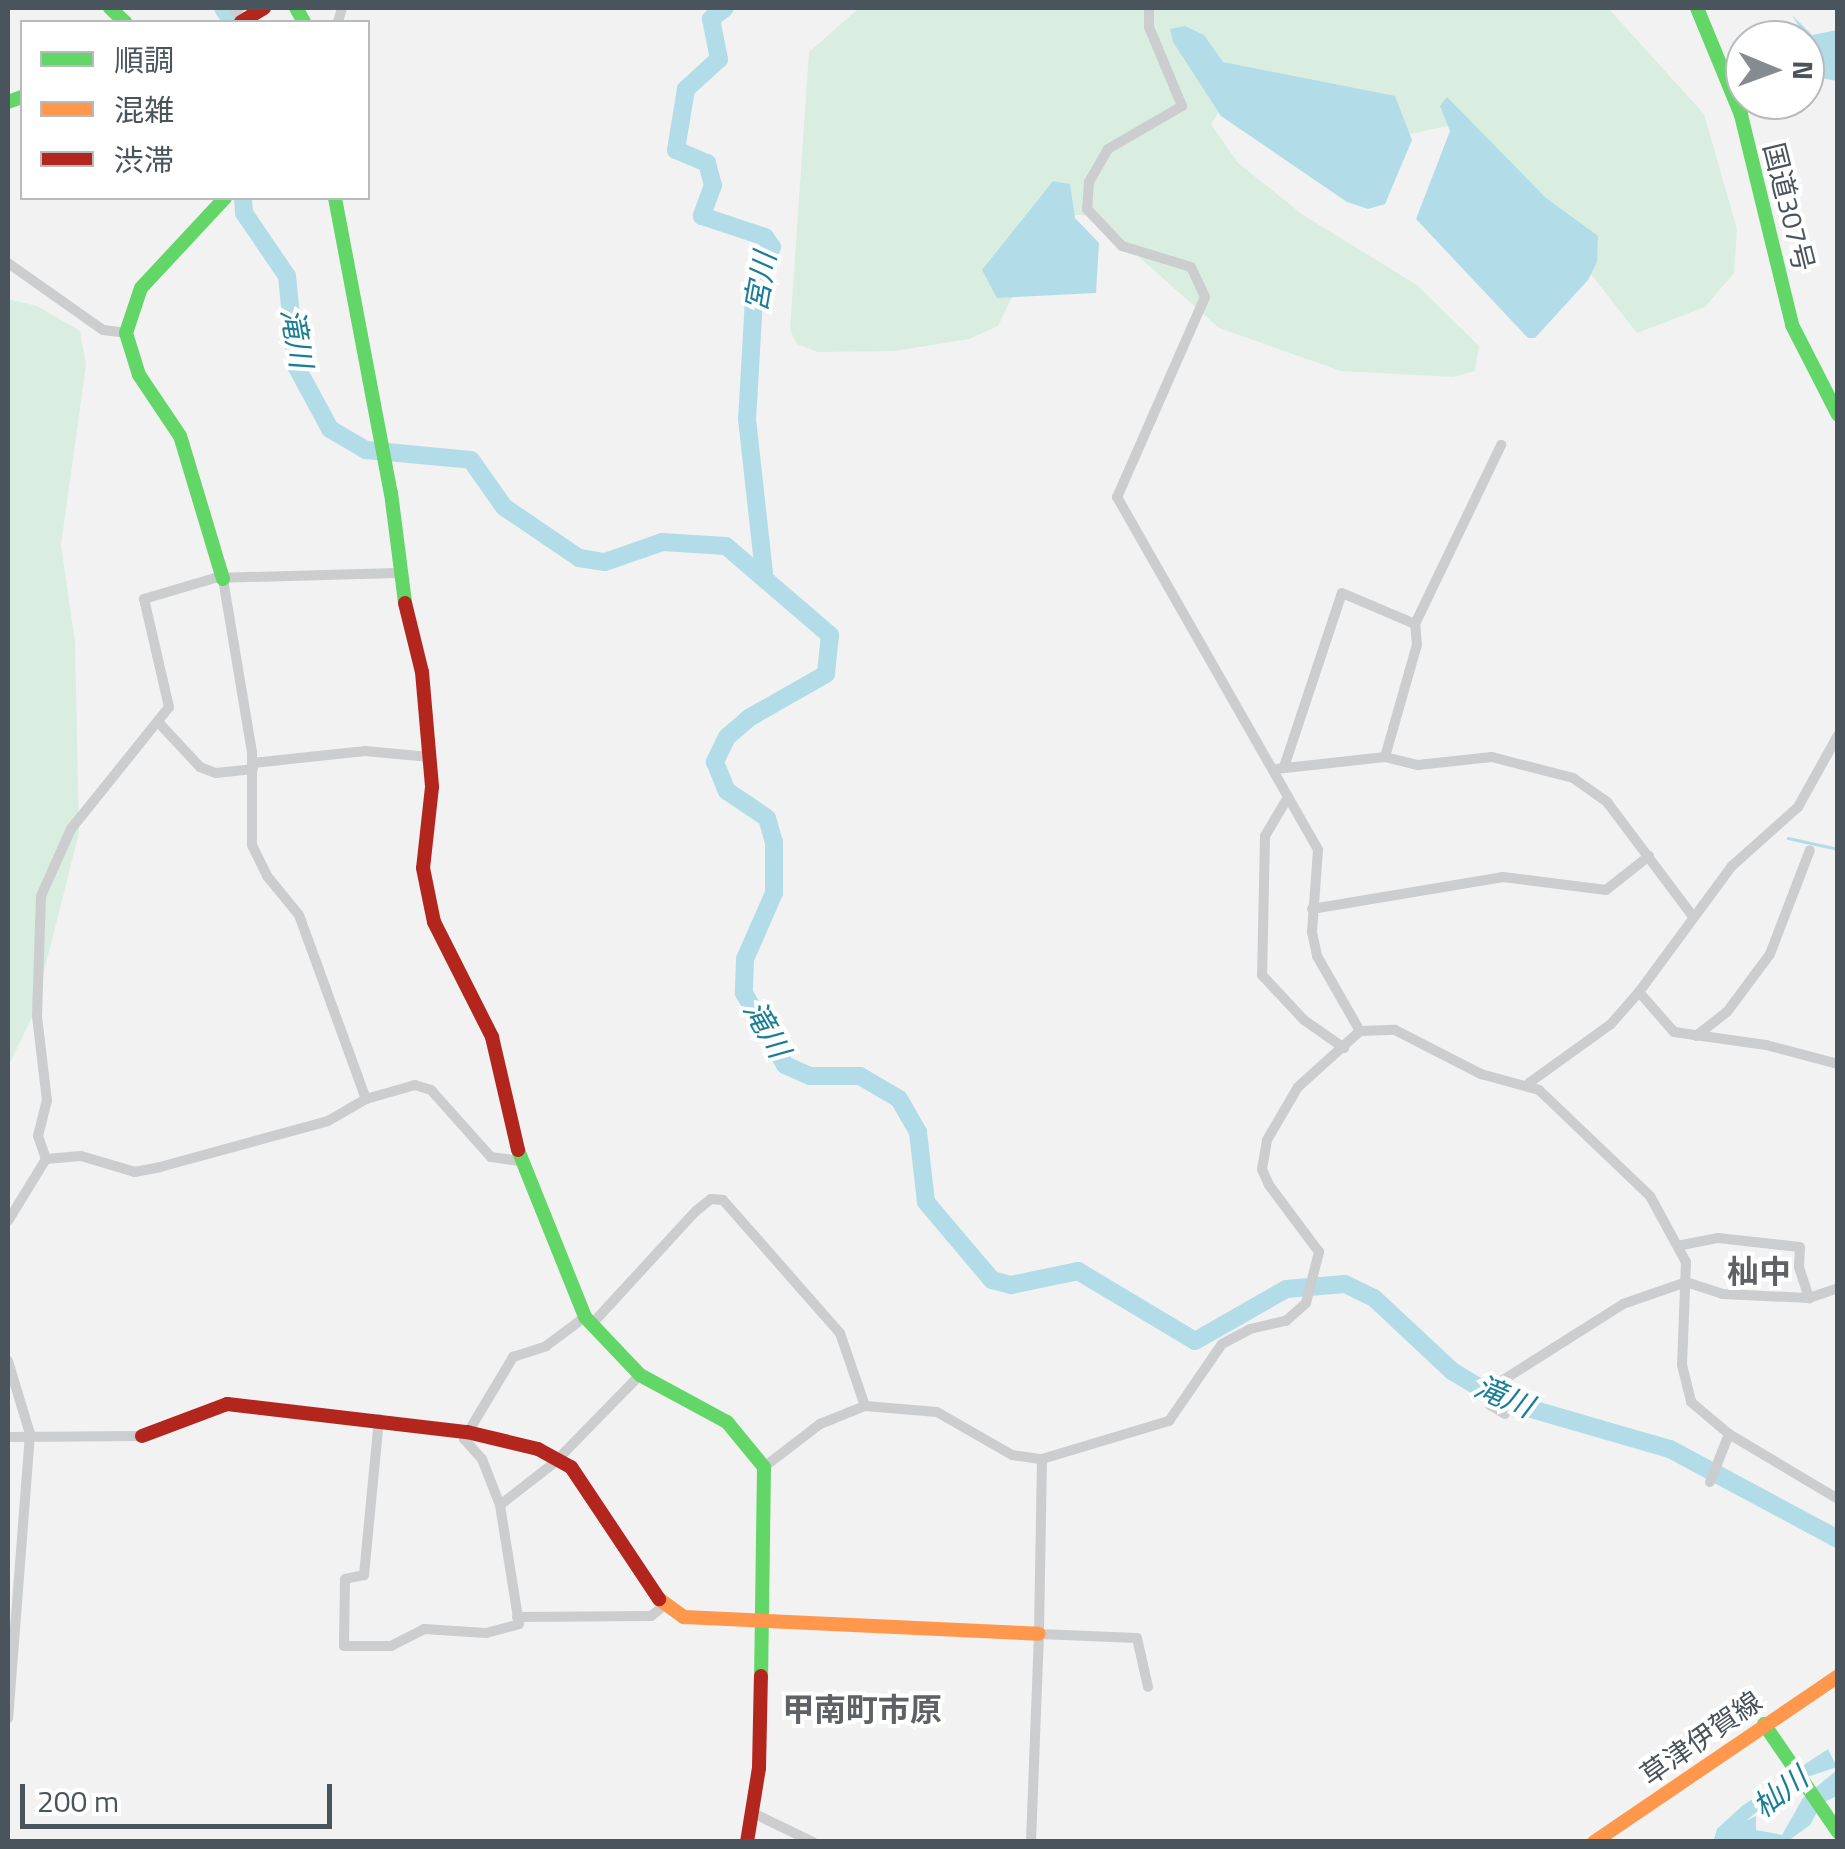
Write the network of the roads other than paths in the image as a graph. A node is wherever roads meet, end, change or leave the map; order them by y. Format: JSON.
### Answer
{"nodes":[{"id":1,"x":264,"y":8,"type":"edge"},
{"id":2,"x":1149,"y":8,"type":"edge"},
{"id":3,"x":1697,"y":8,"type":"edge"},
{"id":4,"x":239,"y":14,"type":"edge"},
{"id":5,"x":223,"y":200,"type":"edge"},
{"id":6,"x":335,"y":200,"type":"edge"},
{"id":7,"x":8,"y":263,"type":"edge"},
{"id":8,"x":126,"y":333,"type":"junction"},
{"id":9,"x":1838,"y":415,"type":"edge"},
{"id":10,"x":1502,"y":445,"type":"dead end"},
{"id":11,"x":397,"y":573,"type":"junction"},
{"id":12,"x":223,"y":579,"type":"junction"},
{"id":13,"x":1415,"y":624,"type":"junction"},
{"id":14,"x":160,"y":724,"type":"junction"},
{"id":15,"x":1838,"y":735,"type":"edge"},
{"id":16,"x":430,"y":757,"type":"junction"},
{"id":17,"x":1386,"y":757,"type":"junction"},
{"id":18,"x":253,"y":766,"type":"junction"},
{"id":19,"x":1280,"y":768,"type":"junction"},
{"id":20,"x":1288,"y":797,"type":"junction"},
{"id":21,"x":1810,"y":850,"type":"dead end"},
{"id":22,"x":1650,"y":856,"type":"junction"},
{"id":23,"x":1312,"y":909,"type":"junction"},
{"id":24,"x":1691,"y":914,"type":"junction"},
{"id":25,"x":1639,"y":992,"type":"junction"},
{"id":26,"x":1360,"y":1030,"type":"junction"},
{"id":27,"x":1696,"y":1036,"type":"junction"},
{"id":28,"x":1344,"y":1048,"type":"junction"},
{"id":29,"x":1838,"y":1064,"type":"edge"},
{"id":30,"x":1529,"y":1083,"type":"junction"},
{"id":31,"x":366,"y":1099,"type":"junction"},
{"id":32,"x":46,"y":1159,"type":"junction"},
{"id":33,"x":521,"y":1160,"type":"junction"},
{"id":34,"x":8,"y":1221,"type":"edge"},
{"id":35,"x":1682,"y":1245,"type":"junction"},
{"id":36,"x":1686,"y":1282,"type":"junction"},
{"id":37,"x":1838,"y":1288,"type":"edge"},
{"id":38,"x":1809,"y":1298,"type":"junction"},
{"id":39,"x":588,"y":1321,"type":"junction"},
{"id":40,"x":8,"y":1360,"type":"edge"},
{"id":41,"x":640,"y":1374,"type":"junction"},
{"id":42,"x":866,"y":1406,"type":"junction"},
{"id":43,"x":1506,"y":1414,"type":"dead end"},
{"id":44,"x":379,"y":1419,"type":"junction"},
{"id":45,"x":467,"y":1432,"type":"junction"},
{"id":46,"x":30,"y":1434,"type":"junction"},
{"id":47,"x":1730,"y":1434,"type":"junction"},
{"id":48,"x":142,"y":1436,"type":"joint"},
{"id":49,"x":8,"y":1437,"type":"edge"},
{"id":50,"x":559,"y":1458,"type":"junction"},
{"id":51,"x":1042,"y":1459,"type":"junction"},
{"id":52,"x":764,"y":1467,"type":"junction"},
{"id":53,"x":1712,"y":1480,"type":"dead end"},
{"id":54,"x":1838,"y":1499,"type":"edge"},
{"id":55,"x":500,"y":1505,"type":"junction"},
{"id":56,"x":665,"y":1605,"type":"junction"},
{"id":57,"x":517,"y":1617,"type":"junction"},
{"id":58,"x":763,"y":1626,"type":"junction"},
{"id":59,"x":1039,"y":1634,"type":"junction"},
{"id":60,"x":1838,"y":1676,"type":"edge"},
{"id":61,"x":1148,"y":1686,"type":"dead end"},
{"id":62,"x":8,"y":1718,"type":"edge"},
{"id":63,"x":1764,"y":1724,"type":"junction"},
{"id":64,"x":753,"y":1813,"type":"junction"},
{"id":65,"x":1838,"y":1832,"type":"edge"},
{"id":66,"x":748,"y":1842,"type":"edge"},
{"id":67,"x":813,"y":1842,"type":"edge"},
{"id":68,"x":1031,"y":1842,"type":"edge"},
{"id":69,"x":1594,"y":1842,"type":"edge"}],
"edges":[{"from":1,"to":4,"type":"main road"},
{"from":2,"to":19,"type":"street"},
{"from":3,"to":9,"type":"main road","name":"国道307号"},
{"from":5,"to":8,"type":"main road"},
{"from":6,"to":11,"type":"main road"},
{"from":7,"to":8,"type":"street"},
{"from":8,"to":12,"type":"main road"},
{"from":10,"to":13,"type":"street"},
{"from":11,"to":12,"type":"street"},
{"from":11,"to":16,"type":"main road"},
{"from":12,"to":14,"type":"street"},
{"from":12,"to":18,"type":"street"},
{"from":13,"to":17,"type":"street"},
{"from":13,"to":19,"type":"street"},
{"from":14,"to":18,"type":"street"},
{"from":14,"to":32,"type":"street"},
{"from":15,"to":24,"type":"street"},
{"from":16,"to":18,"type":"street"},
{"from":16,"to":33,"type":"main road"},
{"from":17,"to":19,"type":"street"},
{"from":17,"to":22,"type":"street"},
{"from":18,"to":31,"type":"street"},
{"from":19,"to":20,"type":"street"},
{"from":20,"to":23,"type":"street"},
{"from":20,"to":28,"type":"street"},
{"from":21,"to":27,"type":"street"},
{"from":22,"to":23,"type":"street"},
{"from":22,"to":24,"type":"street"},
{"from":23,"to":26,"type":"street"},
{"from":24,"to":25,"type":"street"},
{"from":25,"to":27,"type":"street"},
{"from":25,"to":30,"type":"street"},
{"from":26,"to":28,"type":"street"},
{"from":26,"to":30,"type":"street"},
{"from":27,"to":29,"type":"street"},
{"from":28,"to":51,"type":"street"},
{"from":30,"to":35,"type":"street"},
{"from":31,"to":32,"type":"street"},
{"from":31,"to":33,"type":"street"},
{"from":32,"to":34,"type":"street"},
{"from":33,"to":39,"type":"main road"},
{"from":35,"to":36,"type":"street"},
{"from":35,"to":38,"type":"street"},
{"from":36,"to":38,"type":"street"},
{"from":36,"to":43,"type":"street"},
{"from":36,"to":47,"type":"street"},
{"from":37,"to":38,"type":"street"},
{"from":39,"to":41,"type":"main road"},
{"from":39,"to":42,"type":"street"},
{"from":39,"to":45,"type":"street"},
{"from":40,"to":46,"type":"street"},
{"from":41,"to":50,"type":"street"},
{"from":41,"to":52,"type":"main road"},
{"from":42,"to":51,"type":"street"},
{"from":42,"to":52,"type":"street"},
{"from":44,"to":45,"type":"main road"},
{"from":44,"to":48,"type":"main road"},
{"from":44,"to":57,"type":"street"},
{"from":45,"to":50,"type":"main road"},
{"from":45,"to":55,"type":"street"},
{"from":46,"to":48,"type":"street"},
{"from":46,"to":49,"type":"street"},
{"from":46,"to":62,"type":"street"},
{"from":47,"to":53,"type":"street"},
{"from":47,"to":54,"type":"street"},
{"from":50,"to":55,"type":"street"},
{"from":50,"to":56,"type":"main road"},
{"from":51,"to":59,"type":"street"},
{"from":52,"to":58,"type":"main road"},
{"from":55,"to":57,"type":"street"},
{"from":56,"to":57,"type":"street"},
{"from":56,"to":58,"type":"main road"},
{"from":58,"to":59,"type":"main road"},
{"from":58,"to":64,"type":"main road"},
{"from":59,"to":61,"type":"street"},
{"from":59,"to":68,"type":"street"},
{"from":60,"to":63,"type":"main road","name":"草津伊賀線"},
{"from":63,"to":65,"type":"main road"},
{"from":63,"to":69,"type":"main road","name":"草津伊賀線"},
{"from":64,"to":66,"type":"main road"},
{"from":64,"to":67,"type":"street"}]}
